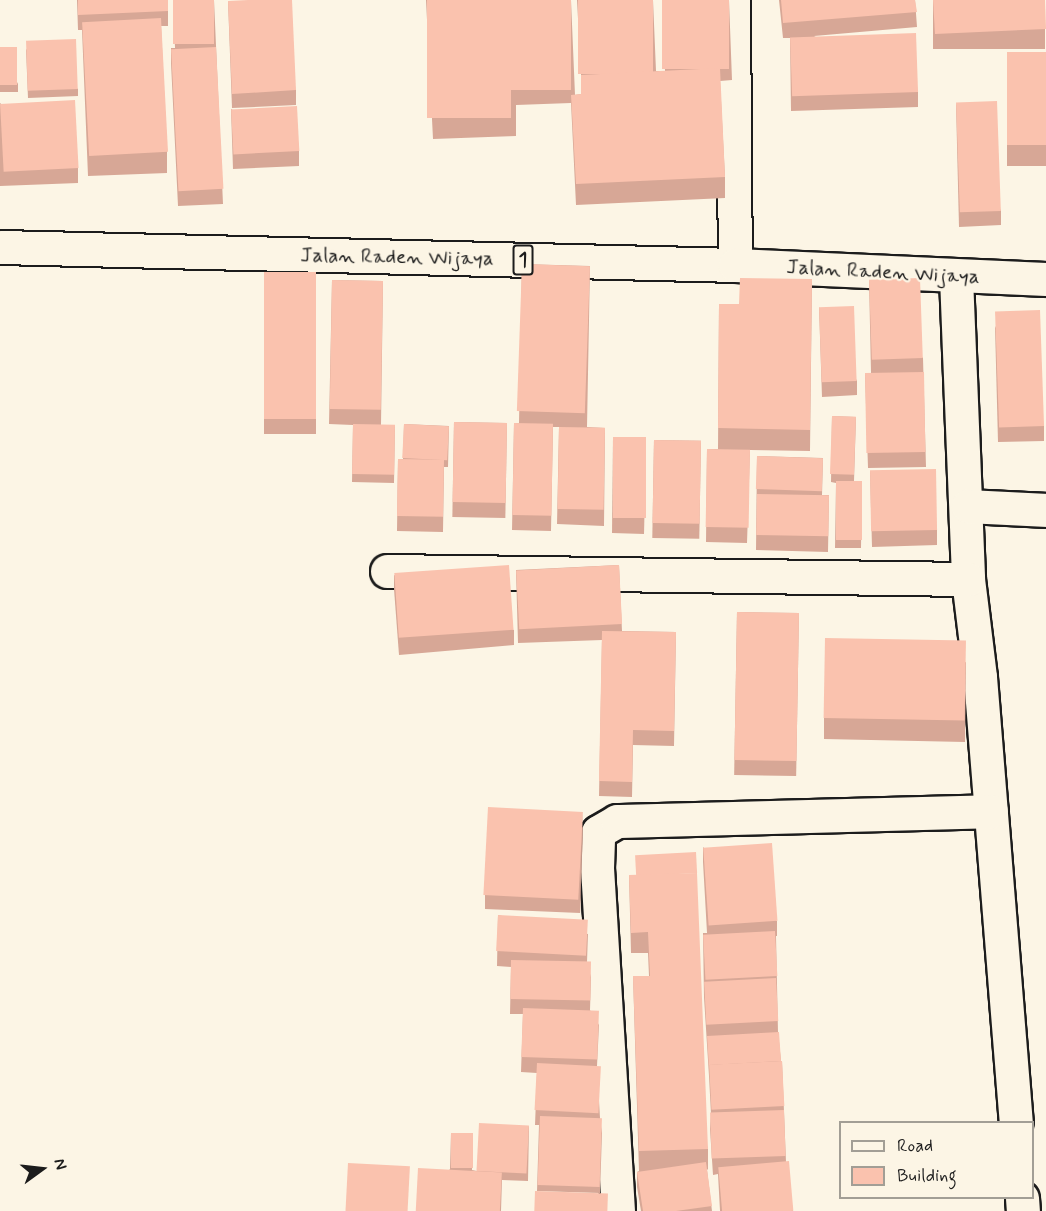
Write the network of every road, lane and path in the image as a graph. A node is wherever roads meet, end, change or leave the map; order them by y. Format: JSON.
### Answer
{"nodes":[{"id":1,"x":733,"y":0,"type":"edge"},
{"id":2,"x":0,"y":247,"type":"edge"},
{"id":3,"x":735,"y":265,"type":"junction"},
{"id":4,"x":956,"y":277,"type":"junction"},
{"id":5,"x":1046,"y":279,"type":"edge"},
{"id":6,"x":968,"y":506,"type":"junction"},
{"id":7,"x":1046,"y":510,"type":"edge"},
{"id":8,"x":387,"y":571,"type":"dead end"},
{"id":9,"x":968,"y":579,"type":"junction"},
{"id":10,"x":991,"y":811,"type":"junction"},
{"id":11,"x":1016,"y":1121,"type":"edge"},
{"id":12,"x":618,"y":1211,"type":"edge"}],
"edges":[{"from":1,"to":3,"type":"main road"},
{"from":2,"to":3,"type":"main road","name":"Jalan Raden Wijaya","number":"1"},
{"from":3,"to":4,"type":"main road","name":"Jalan Raden Wijaya","number":"1"},
{"from":4,"to":5,"type":"main road","name":"Jalan Raden Wijaya","number":"1"},
{"from":4,"to":6,"type":"main road"},
{"from":6,"to":7,"type":"main road"},
{"from":6,"to":9,"type":"main road"},
{"from":8,"to":9,"type":"main road"},
{"from":9,"to":10,"type":"main road"},
{"from":10,"to":11,"type":"main road"},
{"from":10,"to":12,"type":"main road"}]}
